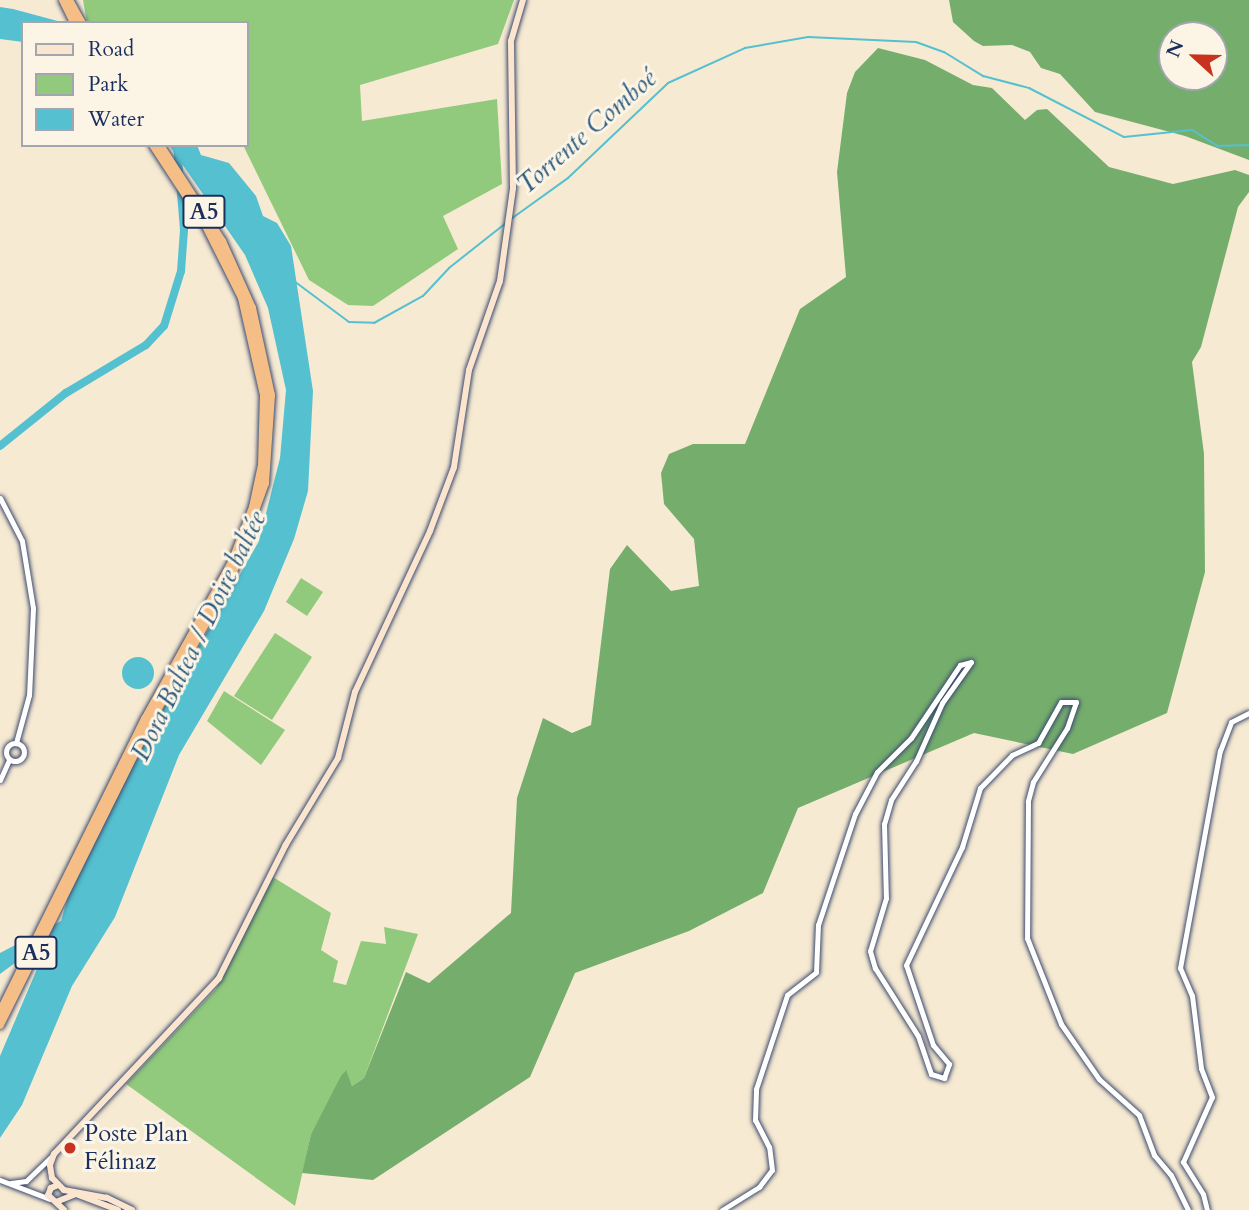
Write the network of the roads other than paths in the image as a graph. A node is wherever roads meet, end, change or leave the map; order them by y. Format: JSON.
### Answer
{"nodes":[{"id":1,"x":62,"y":0,"type":"edge"},
{"id":2,"x":69,"y":0,"type":"edge"},
{"id":3,"x":523,"y":0,"type":"edge"},
{"id":4,"x":73,"y":21,"type":"edge"},
{"id":5,"x":81,"y":21,"type":"edge"},
{"id":6,"x":154,"y":147,"type":"edge"},
{"id":7,"x":161,"y":147,"type":"edge"},
{"id":8,"x":0,"y":498,"type":"edge"},
{"id":9,"x":1249,"y":713,"type":"edge"},
{"id":10,"x":16,"y":743,"type":"junction"},
{"id":11,"x":9,"y":760,"type":"junction"},
{"id":12,"x":0,"y":780,"type":"edge"},
{"id":13,"x":68,"y":882,"type":"junction"},
{"id":14,"x":0,"y":1012,"type":"edge"},
{"id":15,"x":0,"y":1025,"type":"edge"},
{"id":16,"x":54,"y":1154,"type":"junction"},
{"id":17,"x":47,"y":1161,"type":"junction"},
{"id":18,"x":0,"y":1179,"type":"edge"},
{"id":19,"x":11,"y":1183,"type":"junction"},
{"id":20,"x":62,"y":1188,"type":"junction"},
{"id":21,"x":50,"y":1189,"type":"junction"},
{"id":22,"x":58,"y":1200,"type":"junction"},
{"id":23,"x":67,"y":1210,"type":"edge"},
{"id":24,"x":118,"y":1210,"type":"edge"},
{"id":25,"x":132,"y":1210,"type":"edge"},
{"id":26,"x":722,"y":1210,"type":"edge"},
{"id":27,"x":1188,"y":1210,"type":"edge"},
{"id":28,"x":1207,"y":1210,"type":"edge"}],
"edges":[{"from":1,"to":4,"type":"highway","bridge":true},
{"from":2,"to":5,"type":"highway","bridge":true},
{"from":3,"to":16,"type":"main road"},
{"from":6,"to":13,"type":"highway","number":"A5"},
{"from":7,"to":13,"type":"highway","number":"A5"},
{"from":8,"to":10,"type":"street"},
{"from":9,"to":28,"type":"street"},
{"from":10,"to":11,"type":"street"},
{"from":10,"to":11,"type":"street"},
{"from":11,"to":12,"type":"street"},
{"from":13,"to":14,"type":"highway","number":"A5"},
{"from":13,"to":15,"type":"highway","number":"A5"},
{"from":16,"to":17,"type":"street"},
{"from":16,"to":20,"type":"main road"},
{"from":17,"to":19,"type":"street"},
{"from":17,"to":21,"type":"main road"},
{"from":18,"to":19,"type":"street"},
{"from":18,"to":22,"type":"street"},
{"from":19,"to":21,"type":"street"},
{"from":20,"to":21,"type":"main road"},
{"from":20,"to":22,"type":"main road"},
{"from":20,"to":25,"type":"main road"},
{"from":21,"to":22,"type":"main road"},
{"from":22,"to":23,"type":"main road"},
{"from":22,"to":24,"type":"main road"},
{"from":26,"to":27,"type":"street"}]}
